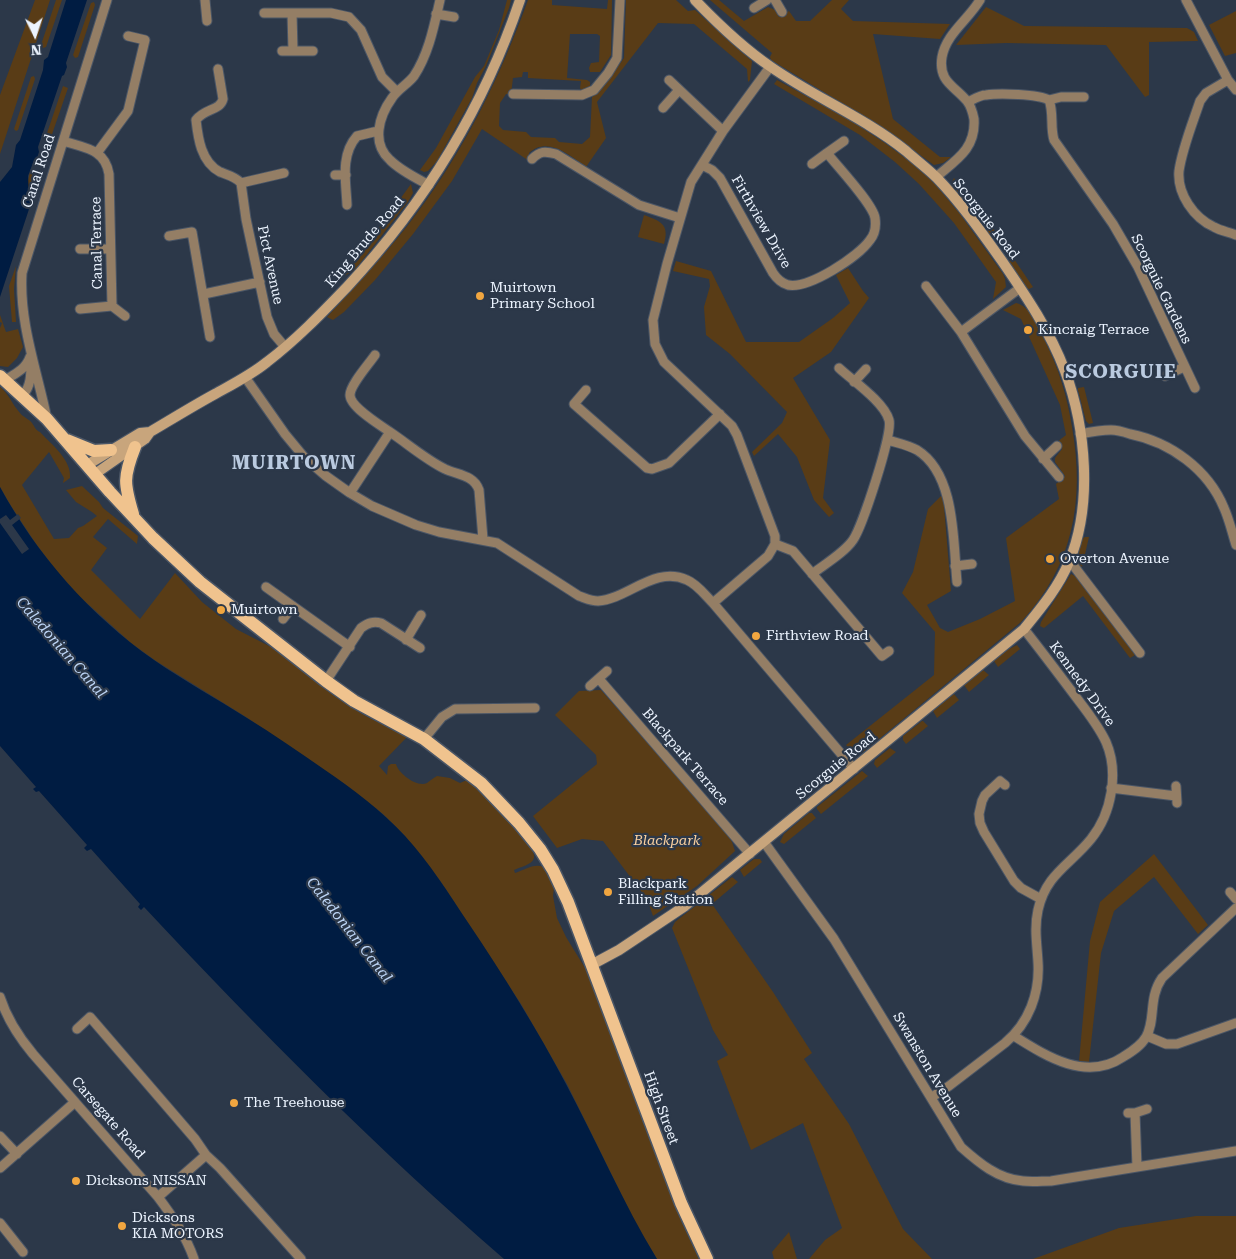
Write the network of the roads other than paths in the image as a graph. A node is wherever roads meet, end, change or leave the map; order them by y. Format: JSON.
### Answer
{"nodes":[{"id":1,"x":107,"y":0,"type":"edge"},
{"id":2,"x":205,"y":0,"type":"edge"},
{"id":3,"x":440,"y":0,"type":"edge"},
{"id":4,"x":520,"y":0,"type":"edge"},
{"id":5,"x":620,"y":0,"type":"edge"},
{"id":6,"x":694,"y":0,"type":"edge"},
{"id":7,"x":766,"y":0,"type":"edge"},
{"id":8,"x":775,"y":0,"type":"edge"},
{"id":9,"x":980,"y":0,"type":"edge"},
{"id":10,"x":1186,"y":0,"type":"edge"},
{"id":11,"x":754,"y":8,"type":"dead end"},
{"id":12,"x":782,"y":12,"type":"dead end"},
{"id":13,"x":264,"y":13,"type":"dead end"},
{"id":14,"x":292,"y":13,"type":"junction"},
{"id":15,"x":436,"y":14,"type":"junction"},
{"id":16,"x":454,"y":17,"type":"dead end"},
{"id":17,"x":207,"y":21,"type":"dead end"},
{"id":18,"x":128,"y":36,"type":"dead end"},
{"id":19,"x":282,"y":51,"type":"dead end"},
{"id":20,"x":293,"y":51,"type":"junction"},
{"id":21,"x":313,"y":51,"type":"dead end"},
{"id":22,"x":770,"y":67,"type":"junction"},
{"id":23,"x":218,"y":69,"type":"dead end"},
{"id":24,"x":669,"y":80,"type":"dead end"},
{"id":25,"x":1228,"y":80,"type":"junction"},
{"id":26,"x":679,"y":90,"type":"junction"},
{"id":27,"x":1236,"y":90,"type":"edge"},
{"id":28,"x":397,"y":92,"type":"junction"},
{"id":29,"x":513,"y":94,"type":"dead end"},
{"id":30,"x":1084,"y":97,"type":"dead end"},
{"id":31,"x":1049,"y":100,"type":"junction"},
{"id":32,"x":968,"y":102,"type":"junction"},
{"id":33,"x":663,"y":108,"type":"dead end"},
{"id":34,"x":378,"y":131,"type":"junction"},
{"id":35,"x":724,"y":131,"type":"junction"},
{"id":36,"x":64,"y":141,"type":"junction"},
{"id":37,"x":844,"y":141,"type":"dead end"},
{"id":38,"x":97,"y":153,"type":"junction"},
{"id":39,"x":827,"y":153,"type":"junction"},
{"id":40,"x":532,"y":159,"type":"dead end"},
{"id":41,"x":812,"y":164,"type":"dead end"},
{"id":42,"x":702,"y":165,"type":"junction"},
{"id":43,"x":284,"y":173,"type":"dead end"},
{"id":44,"x":346,"y":174,"type":"junction"},
{"id":45,"x":336,"y":175,"type":"dead end"},
{"id":46,"x":936,"y":178,"type":"junction"},
{"id":47,"x":241,"y":184,"type":"junction"},
{"id":48,"x":429,"y":185,"type":"junction"},
{"id":49,"x":347,"y":205,"type":"dead end"},
{"id":50,"x":680,"y":218,"type":"junction"},
{"id":51,"x":1236,"y":235,"type":"edge"},
{"id":52,"x":169,"y":236,"type":"dead end"},
{"id":53,"x":80,"y":249,"type":"dead end"},
{"id":54,"x":110,"y":249,"type":"junction"},
{"id":55,"x":260,"y":282,"type":"junction"},
{"id":56,"x":926,"y":286,"type":"dead end"},
{"id":57,"x":1020,"y":288,"type":"junction"},
{"id":58,"x":204,"y":294,"type":"junction"},
{"id":59,"x":112,"y":306,"type":"junction"},
{"id":60,"x":80,"y":310,"type":"dead end"},
{"id":61,"x":125,"y":316,"type":"dead end"},
{"id":62,"x":961,"y":332,"type":"junction"},
{"id":63,"x":210,"y":337,"type":"dead end"},
{"id":64,"x":285,"y":348,"type":"junction"},
{"id":65,"x":31,"y":352,"type":"junction"},
{"id":66,"x":375,"y":355,"type":"dead end"},
{"id":67,"x":1184,"y":367,"type":"junction"},
{"id":68,"x":839,"y":368,"type":"dead end"},
{"id":69,"x":866,"y":369,"type":"dead end"},
{"id":70,"x":1165,"y":376,"type":"dead end"},
{"id":71,"x":245,"y":377,"type":"junction"},
{"id":72,"x":3,"y":378,"type":"edge"},
{"id":73,"x":854,"y":382,"type":"junction"},
{"id":74,"x":1195,"y":388,"type":"dead end"},
{"id":75,"x":586,"y":390,"type":"dead end"},
{"id":76,"x":23,"y":395,"type":"junction"},
{"id":77,"x":720,"y":414,"type":"junction"},
{"id":78,"x":47,"y":419,"type":"junction"},
{"id":79,"x":150,"y":432,"type":"junction"},
{"id":80,"x":390,"y":432,"type":"junction"},
{"id":81,"x":1080,"y":434,"type":"junction"},
{"id":82,"x":63,"y":438,"type":"junction"},
{"id":83,"x":888,"y":440,"type":"junction"},
{"id":84,"x":1057,"y":446,"type":"dead end"},
{"id":85,"x":135,"y":447,"type":"junction"},
{"id":86,"x":111,"y":450,"type":"junction"},
{"id":87,"x":1043,"y":459,"type":"junction"},
{"id":88,"x":91,"y":470,"type":"junction"},
{"id":89,"x":1059,"y":477,"type":"dead end"},
{"id":90,"x":350,"y":492,"type":"junction"},
{"id":91,"x":134,"y":516,"type":"junction"},
{"id":92,"x":483,"y":540,"type":"junction"},
{"id":93,"x":775,"y":544,"type":"junction"},
{"id":94,"x":1236,"y":545,"type":"edge"},
{"id":95,"x":1070,"y":561,"type":"junction"},
{"id":96,"x":972,"y":564,"type":"dead end"},
{"id":97,"x":955,"y":566,"type":"junction"},
{"id":98,"x":812,"y":574,"type":"junction"},
{"id":99,"x":957,"y":582,"type":"dead end"},
{"id":100,"x":266,"y":587,"type":"dead end"},
{"id":101,"x":713,"y":603,"type":"junction"},
{"id":102,"x":293,"y":606,"type":"junction"},
{"id":103,"x":421,"y":615,"type":"dead end"},
{"id":104,"x":283,"y":619,"type":"dead end"},
{"id":105,"x":1024,"y":629,"type":"junction"},
{"id":106,"x":406,"y":640,"type":"junction"},
{"id":107,"x":350,"y":647,"type":"junction"},
{"id":108,"x":420,"y":648,"type":"dead end"},
{"id":109,"x":889,"y":650,"type":"dead end"},
{"id":110,"x":1140,"y":653,"type":"dead end"},
{"id":111,"x":607,"y":671,"type":"dead end"},
{"id":112,"x":599,"y":679,"type":"junction"},
{"id":113,"x":326,"y":681,"type":"junction"},
{"id":114,"x":590,"y":686,"type":"dead end"},
{"id":115,"x":535,"y":708,"type":"dead end"},
{"id":116,"x":424,"y":739,"type":"junction"},
{"id":117,"x":854,"y":769,"type":"junction"},
{"id":118,"x":1005,"y":785,"type":"dead end"},
{"id":119,"x":1176,"y":786,"type":"dead end"},
{"id":120,"x":1111,"y":788,"type":"junction"},
{"id":121,"x":764,"y":842,"type":"junction"},
{"id":122,"x":750,"y":854,"type":"junction"},
{"id":123,"x":1040,"y":899,"type":"junction"},
{"id":124,"x":1236,"y":908,"type":"edge"},
{"id":125,"x":593,"y":964,"type":"junction"},
{"id":126,"x":0,"y":997,"type":"edge"},
{"id":127,"x":1236,"y":1023,"type":"edge"},
{"id":128,"x":77,"y":1029,"type":"dead end"},
{"id":129,"x":1014,"y":1036,"type":"junction"},
{"id":130,"x":1147,"y":1036,"type":"junction"},
{"id":131,"x":932,"y":1097,"type":"junction"},
{"id":132,"x":75,"y":1102,"type":"junction"},
{"id":133,"x":1147,"y":1110,"type":"dead end"},
{"id":134,"x":0,"y":1136,"type":"edge"},
{"id":135,"x":1236,"y":1152,"type":"edge"},
{"id":136,"x":16,"y":1154,"type":"junction"},
{"id":137,"x":206,"y":1154,"type":"junction"},
{"id":138,"x":1137,"y":1167,"type":"junction"},
{"id":139,"x":0,"y":1168,"type":"edge"},
{"id":140,"x":158,"y":1197,"type":"junction"},
{"id":141,"x":0,"y":1223,"type":"edge"},
{"id":142,"x":23,"y":1252,"type":"dead end"},
{"id":143,"x":194,"y":1259,"type":"edge"},
{"id":144,"x":301,"y":1259,"type":"edge"},
{"id":145,"x":707,"y":1259,"type":"edge"}],
"edges":[{"from":1,"to":36,"type":"street","name":"Canal Road"},
{"from":2,"to":17,"type":"street"},
{"from":3,"to":15,"type":"street"},
{"from":4,"to":48,"type":"street","name":"King Brude Road"},
{"from":5,"to":29,"type":"street"},
{"from":6,"to":22,"type":"street","name":"Scorguie Road"},
{"from":7,"to":11,"type":"street"},
{"from":8,"to":12,"type":"street"},
{"from":9,"to":32,"type":"street"},
{"from":10,"to":25,"type":"street"},
{"from":13,"to":14,"type":"street"},
{"from":14,"to":20,"type":"street"},
{"from":14,"to":28,"type":"street"},
{"from":15,"to":16,"type":"street"},
{"from":15,"to":28,"type":"street"},
{"from":18,"to":38,"type":"street"},
{"from":19,"to":20,"type":"street"},
{"from":20,"to":21,"type":"street"},
{"from":22,"to":35,"type":"street"},
{"from":22,"to":46,"type":"street","name":"Scorguie Road"},
{"from":23,"to":47,"type":"street"},
{"from":24,"to":26,"type":"street"},
{"from":25,"to":27,"type":"street"},
{"from":25,"to":51,"type":"street"},
{"from":26,"to":33,"type":"street"},
{"from":26,"to":35,"type":"street"},
{"from":28,"to":34,"type":"street"},
{"from":30,"to":31,"type":"street"},
{"from":31,"to":32,"type":"street"},
{"from":31,"to":67,"type":"street","name":"Scorguie Gardens"},
{"from":32,"to":46,"type":"street"},
{"from":34,"to":44,"type":"street"},
{"from":34,"to":48,"type":"street"},
{"from":35,"to":42,"type":"street"},
{"from":36,"to":38,"type":"street"},
{"from":36,"to":65,"type":"street","name":"Canal Road"},
{"from":37,"to":39,"type":"street"},
{"from":38,"to":54,"type":"street","name":"Canal Terrace"},
{"from":39,"to":41,"type":"street"},
{"from":39,"to":42,"type":"street","name":"Firthview Drive"},
{"from":40,"to":50,"type":"street"},
{"from":42,"to":50,"type":"street"},
{"from":43,"to":47,"type":"street"},
{"from":44,"to":45,"type":"street"},
{"from":44,"to":49,"type":"street"},
{"from":46,"to":57,"type":"street","name":"Scorguie Road"},
{"from":47,"to":55,"type":"street","name":"Pict Avenue"},
{"from":48,"to":64,"type":"street","name":"King Brude Road"},
{"from":50,"to":77,"type":"street"},
{"from":52,"to":58,"type":"street"},
{"from":53,"to":54,"type":"street"},
{"from":54,"to":59,"type":"street","name":"Canal Terrace"},
{"from":55,"to":58,"type":"street"},
{"from":55,"to":64,"type":"street","name":"Pict Avenue"},
{"from":56,"to":62,"type":"street"},
{"from":57,"to":62,"type":"street"},
{"from":57,"to":81,"type":"street","name":"Scorguie Road"},
{"from":58,"to":63,"type":"street"},
{"from":59,"to":60,"type":"street","name":"Canal Terrace"},
{"from":59,"to":61,"type":"street"},
{"from":62,"to":87,"type":"street"},
{"from":64,"to":71,"type":"street","name":"King Brude Road"},
{"from":65,"to":72,"type":"street"},
{"from":65,"to":76,"type":"street","name":"Canal Road"},
{"from":65,"to":78,"type":"street","name":"Canal Road"},
{"from":66,"to":80,"type":"street"},
{"from":67,"to":70,"type":"street"},
{"from":67,"to":74,"type":"street","name":"Scorguie Gardens"},
{"from":68,"to":73,"type":"street"},
{"from":69,"to":73,"type":"street"},
{"from":71,"to":79,"type":"street","name":"King Brude Road"},
{"from":71,"to":90,"type":"street"},
{"from":72,"to":76,"type":"main road","name":"High Street"},
{"from":73,"to":83,"type":"street"},
{"from":75,"to":77,"type":"street"},
{"from":76,"to":78,"type":"main road","name":"High Street"},
{"from":77,"to":93,"type":"street"},
{"from":78,"to":82,"type":"main road","name":"High Street"},
{"from":79,"to":85,"type":"street","name":"King Brude Road"},
{"from":79,"to":86,"type":"street","name":"King Brude Road"},
{"from":80,"to":90,"type":"street"},
{"from":80,"to":92,"type":"street"},
{"from":81,"to":94,"type":"street"},
{"from":81,"to":95,"type":"street","name":"Scorguie Road"},
{"from":82,"to":86,"type":"main road"},
{"from":82,"to":88,"type":"main road","name":"High Street"},
{"from":83,"to":97,"type":"street"},
{"from":83,"to":98,"type":"street"},
{"from":84,"to":87,"type":"street"},
{"from":85,"to":88,"type":"street","name":"King Brude Road"},
{"from":85,"to":91,"type":"main road"},
{"from":86,"to":88,"type":"street","name":"King Brude Road"},
{"from":87,"to":89,"type":"street"},
{"from":88,"to":91,"type":"main road","name":"High Street"},
{"from":90,"to":92,"type":"street"},
{"from":91,"to":113,"type":"main road","name":"High Street"},
{"from":92,"to":101,"type":"street"},
{"from":93,"to":98,"type":"street"},
{"from":93,"to":101,"type":"street"},
{"from":95,"to":105,"type":"street","name":"Scorguie Road"},
{"from":95,"to":110,"type":"street"},
{"from":96,"to":97,"type":"street"},
{"from":97,"to":99,"type":"street"},
{"from":98,"to":109,"type":"street"},
{"from":100,"to":102,"type":"street"},
{"from":101,"to":117,"type":"street"},
{"from":102,"to":104,"type":"street"},
{"from":102,"to":107,"type":"street"},
{"from":103,"to":106,"type":"street"},
{"from":105,"to":117,"type":"street","name":"Scorguie Road"},
{"from":105,"to":120,"type":"street","name":"Kennedy Drive"},
{"from":106,"to":107,"type":"street"},
{"from":106,"to":108,"type":"street"},
{"from":107,"to":113,"type":"street"},
{"from":111,"to":112,"type":"street"},
{"from":112,"to":114,"type":"street"},
{"from":112,"to":122,"type":"street","name":"Blackpark Terrace"},
{"from":113,"to":116,"type":"main road","name":"High Street"},
{"from":115,"to":116,"type":"street"},
{"from":116,"to":125,"type":"main road","name":"High Street"},
{"from":117,"to":121,"type":"street","name":"Scorguie Road"},
{"from":118,"to":123,"type":"street"},
{"from":119,"to":120,"type":"street"},
{"from":120,"to":123,"type":"street","name":"Kennedy Drive"},
{"from":121,"to":122,"type":"street","name":"Scorguie Road"},
{"from":121,"to":131,"type":"street","name":"Swanston Avenue"},
{"from":122,"to":125,"type":"street","name":"Scorguie Road"},
{"from":123,"to":129,"type":"street","name":"Kennedy Drive"},
{"from":124,"to":130,"type":"street"},
{"from":125,"to":145,"type":"main road","name":"High Street"},
{"from":126,"to":132,"type":"street","name":"Carsegate Road"},
{"from":127,"to":130,"type":"street"},
{"from":128,"to":137,"type":"street"},
{"from":129,"to":130,"type":"street"},
{"from":129,"to":131,"type":"street","name":"Kennedy Drive"},
{"from":131,"to":138,"type":"street","name":"Swanston Avenue"},
{"from":132,"to":136,"type":"street"},
{"from":132,"to":140,"type":"street","name":"Carsegate Road"},
{"from":133,"to":138,"type":"street"},
{"from":134,"to":136,"type":"street"},
{"from":135,"to":138,"type":"street","name":"Swanston Avenue"},
{"from":136,"to":139,"type":"street"},
{"from":137,"to":140,"type":"street"},
{"from":137,"to":144,"type":"street"},
{"from":140,"to":143,"type":"street","name":"Carsegate Road"},
{"from":141,"to":142,"type":"street"}]}
